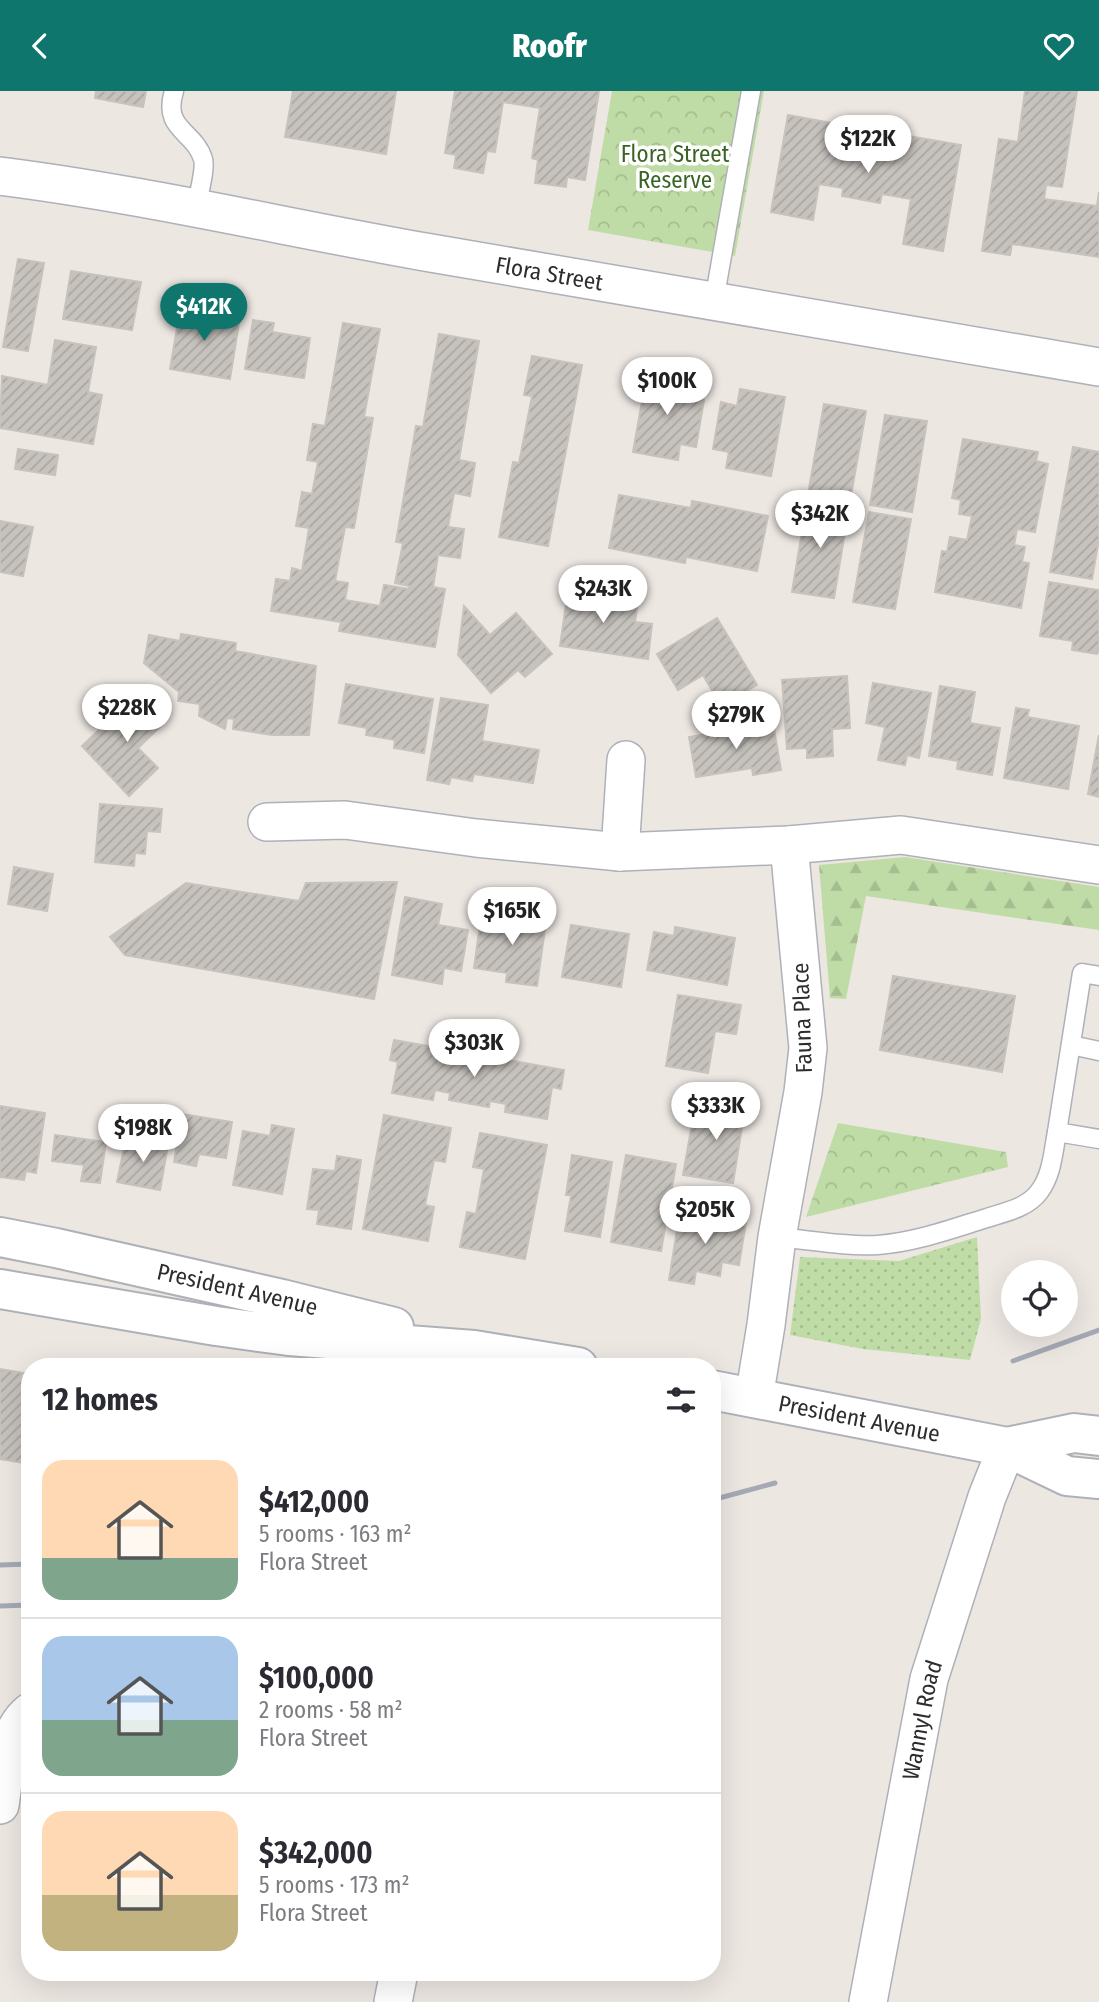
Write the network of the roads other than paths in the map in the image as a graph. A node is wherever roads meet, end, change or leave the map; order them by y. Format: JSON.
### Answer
{"nodes":[{"id":1,"x":174,"y":91,"type":"edge"},
{"id":2,"x":751,"y":91,"type":"edge"},
{"id":3,"x":0,"y":176,"type":"edge"},
{"id":4,"x":196,"y":209,"type":"junction"},
{"id":5,"x":714,"y":301,"type":"junction"},
{"id":6,"x":1099,"y":367,"type":"edge"},
{"id":7,"x":626,"y":760,"type":"dead end"},
{"id":8,"x":267,"y":822,"type":"dead end"},
{"id":9,"x":789,"y":845,"type":"junction"},
{"id":10,"x":620,"y":852,"type":"junction"},
{"id":11,"x":1099,"y":865,"type":"edge"},
{"id":12,"x":1099,"y":976,"type":"edge"},
{"id":13,"x":1071,"y":1045,"type":"junction"},
{"id":14,"x":1099,"y":1051,"type":"edge"},
{"id":15,"x":1057,"y":1132,"type":"junction"},
{"id":16,"x":1099,"y":1139,"type":"edge"},
{"id":17,"x":0,"y":1237,"type":"edge"},
{"id":18,"x":777,"y":1237,"type":"junction"},
{"id":19,"x":0,"y":1289,"type":"edge"},
{"id":20,"x":474,"y":1350,"type":"junction"},
{"id":21,"x":523,"y":1358,"type":"edge"},
{"id":22,"x":721,"y":1392,"type":"edge"},
{"id":23,"x":754,"y":1398,"type":"junction"},
{"id":24,"x":1099,"y":1436,"type":"edge"},
{"id":25,"x":1007,"y":1447,"type":"junction"},
{"id":26,"x":1099,"y":1479,"type":"edge"},
{"id":27,"x":21,"y":1722,"type":"edge"},
{"id":28,"x":0,"y":1805,"type":"edge"},
{"id":29,"x":396,"y":1981,"type":"edge"},
{"id":30,"x":393,"y":2002,"type":"edge"},
{"id":31,"x":868,"y":2002,"type":"edge"}],
"edges":[{"from":1,"to":4,"type":"lane"},
{"from":2,"to":5,"type":"lane"},
{"from":3,"to":4,"type":"street","name":"Flora Street"},
{"from":4,"to":5,"type":"street","name":"Flora Street"},
{"from":5,"to":6,"type":"street","name":"Flora Street"},
{"from":7,"to":10,"type":"street"},
{"from":8,"to":10,"type":"street"},
{"from":9,"to":10,"type":"street"},
{"from":9,"to":11,"type":"street"},
{"from":9,"to":18,"type":"street","name":"Fauna Place"},
{"from":12,"to":13,"type":"lane"},
{"from":13,"to":14,"type":"lane"},
{"from":13,"to":15,"type":"lane"},
{"from":15,"to":16,"type":"lane"},
{"from":15,"to":18,"type":"lane"},
{"from":17,"to":20,"type":"main road","name":"President Avenue"},
{"from":18,"to":23,"type":"street","name":"Fauna Place"},
{"from":19,"to":20,"type":"main road","name":"President Avenue"},
{"from":20,"to":21,"type":"main road","name":"President Avenue"},
{"from":22,"to":23,"type":"main road","name":"President Avenue"},
{"from":23,"to":25,"type":"main road","name":"President Avenue"},
{"from":24,"to":25,"type":"main road","name":"President Avenue"},
{"from":25,"to":26,"type":"main road","name":"President Avenue"},
{"from":25,"to":31,"type":"street","name":"Wannyl Road"},
{"from":27,"to":28,"type":"street"},
{"from":29,"to":30,"type":"street"}]}
